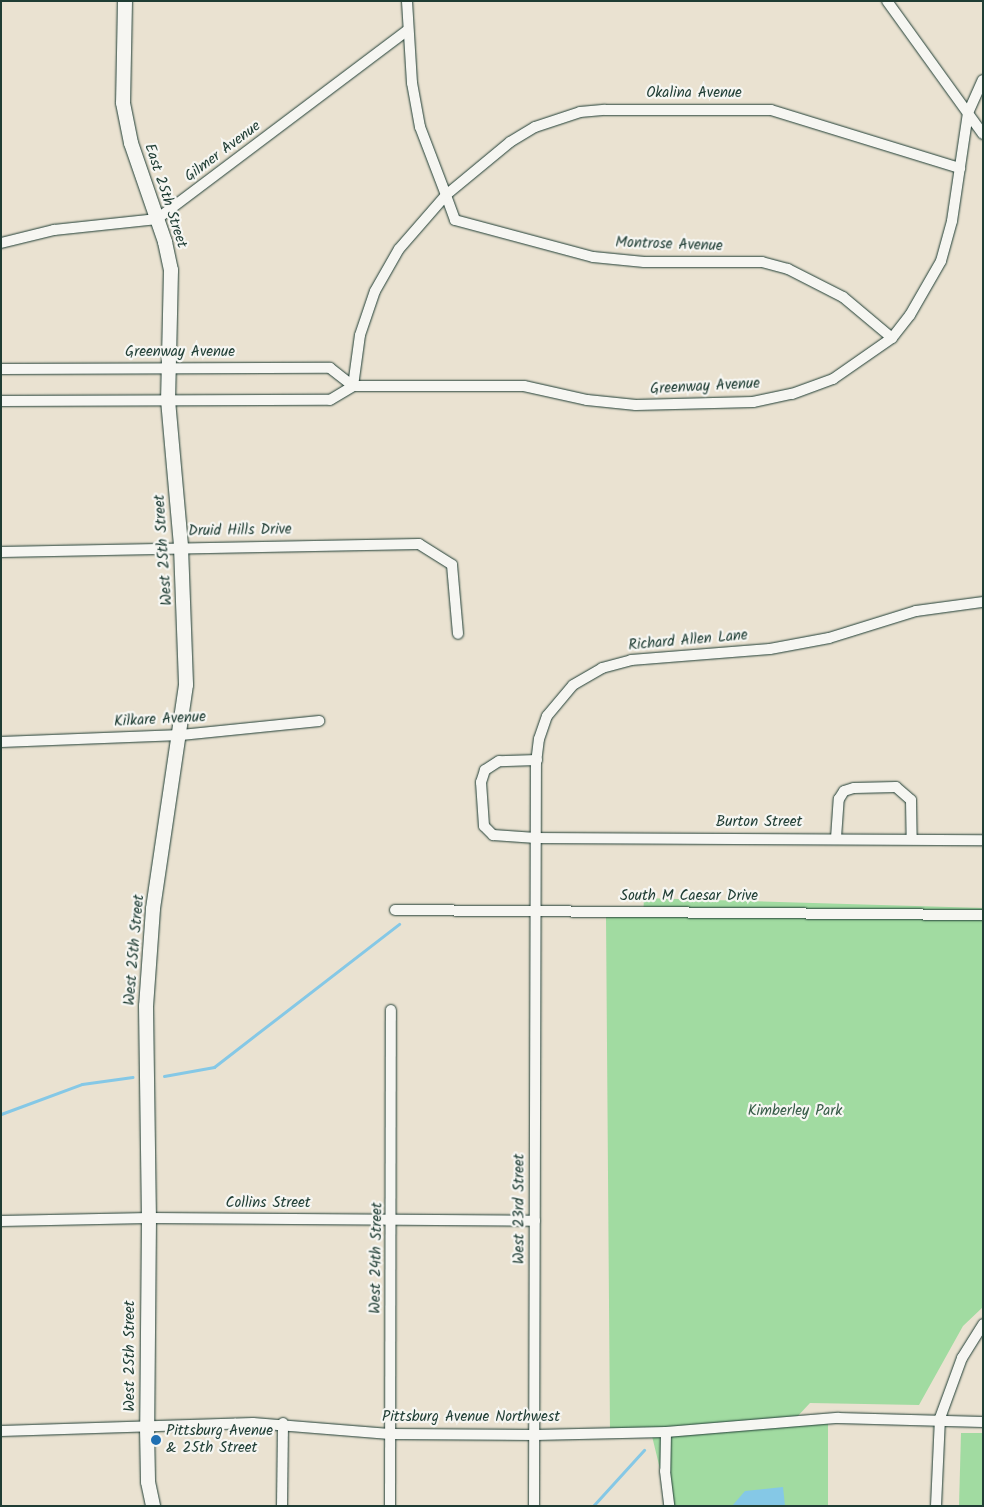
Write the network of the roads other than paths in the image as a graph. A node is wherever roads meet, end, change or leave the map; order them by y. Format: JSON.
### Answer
{"nodes":[{"id":1,"x":125,"y":1,"type":"edge"},
{"id":2,"x":408,"y":1,"type":"edge"},
{"id":3,"x":887,"y":1,"type":"edge"},
{"id":4,"x":408,"y":30,"type":"junction"},
{"id":5,"x":983,"y":80,"type":"edge"},
{"id":6,"x":968,"y":113,"type":"junction"},
{"id":7,"x":983,"y":134,"type":"edge"},
{"id":8,"x":960,"y":168,"type":"junction"},
{"id":9,"x":446,"y":195,"type":"junction"},
{"id":10,"x":157,"y":219,"type":"junction"},
{"id":11,"x":1,"y":243,"type":"edge"},
{"id":12,"x":892,"y":338,"type":"junction"},
{"id":13,"x":168,"y":368,"type":"junction"},
{"id":14,"x":1,"y":369,"type":"edge"},
{"id":15,"x":353,"y":386,"type":"junction"},
{"id":16,"x":168,"y":400,"type":"junction"},
{"id":17,"x":1,"y":401,"type":"edge"},
{"id":18,"x":181,"y":546,"type":"junction"},
{"id":19,"x":1,"y":552,"type":"edge"},
{"id":20,"x":983,"y":602,"type":"edge"},
{"id":21,"x":458,"y":634,"type":"dead end"},
{"id":22,"x":319,"y":722,"type":"dead end"},
{"id":23,"x":181,"y":734,"type":"junction"},
{"id":24,"x":1,"y":742,"type":"edge"},
{"id":25,"x":537,"y":760,"type":"junction"},
{"id":26,"x":536,"y":838,"type":"junction"},
{"id":27,"x":836,"y":838,"type":"junction"},
{"id":28,"x":912,"y":839,"type":"junction"},
{"id":29,"x":983,"y":840,"type":"edge"},
{"id":30,"x":395,"y":910,"type":"dead end"},
{"id":31,"x":536,"y":912,"type":"junction"},
{"id":32,"x":983,"y":915,"type":"edge"},
{"id":33,"x":392,"y":1010,"type":"dead end"},
{"id":34,"x":149,"y":1218,"type":"junction"},
{"id":35,"x":392,"y":1219,"type":"junction"},
{"id":36,"x":1,"y":1221,"type":"edge"},
{"id":37,"x":535,"y":1221,"type":"junction"},
{"id":38,"x":983,"y":1324,"type":"edge"},
{"id":39,"x":940,"y":1418,"type":"junction"},
{"id":40,"x":983,"y":1422,"type":"edge"},
{"id":41,"x":283,"y":1423,"type":"junction"},
{"id":42,"x":147,"y":1428,"type":"junction"},
{"id":43,"x":1,"y":1431,"type":"edge"},
{"id":44,"x":666,"y":1432,"type":"junction"},
{"id":45,"x":390,"y":1434,"type":"junction"},
{"id":46,"x":536,"y":1435,"type":"junction"},
{"id":47,"x":153,"y":1506,"type":"edge"},
{"id":48,"x":282,"y":1506,"type":"edge"},
{"id":49,"x":390,"y":1506,"type":"edge"},
{"id":50,"x":534,"y":1506,"type":"edge"},
{"id":51,"x":669,"y":1506,"type":"edge"},
{"id":52,"x":936,"y":1506,"type":"edge"}],
"edges":[{"from":1,"to":10,"type":"street","name":"East 25th Street"},
{"from":2,"to":4,"type":"street"},
{"from":3,"to":6,"type":"street"},
{"from":4,"to":9,"type":"street"},
{"from":4,"to":10,"type":"street","name":"Gilmer Avenue"},
{"from":5,"to":6,"type":"street","name":"Greenway Avenue"},
{"from":6,"to":7,"type":"street"},
{"from":6,"to":8,"type":"street","name":"Greenway Avenue"},
{"from":8,"to":9,"type":"street","name":"Okalina Avenue"},
{"from":8,"to":12,"type":"street","name":"Greenway Avenue"},
{"from":9,"to":12,"type":"street","name":"Montrose Avenue"},
{"from":9,"to":15,"type":"street","name":"Okalina Avenue"},
{"from":10,"to":11,"type":"street"},
{"from":10,"to":13,"type":"street","name":"East 25th Street"},
{"from":12,"to":15,"type":"street","name":"Greenway Avenue"},
{"from":13,"to":14,"type":"street","name":"Greenway Avenue"},
{"from":13,"to":15,"type":"street","name":"Greenway Avenue"},
{"from":13,"to":16,"type":"street","name":"East 25th Street"},
{"from":15,"to":16,"type":"street"},
{"from":16,"to":17,"type":"street"},
{"from":16,"to":18,"type":"street","name":"West 25th Street"},
{"from":18,"to":19,"type":"street","name":"Druid Hills Drive"},
{"from":18,"to":21,"type":"street","name":"Druid Hills Drive"},
{"from":18,"to":23,"type":"street","name":"West 25th Street"},
{"from":20,"to":25,"type":"street","name":"Richard Allen Lane"},
{"from":22,"to":23,"type":"street","name":"Kilkare Avenue"},
{"from":23,"to":24,"type":"street","name":"Kilkare Avenue"},
{"from":23,"to":34,"type":"street","name":"West 25th Street"},
{"from":25,"to":26,"type":"street","name":"Richard Allen Lane"},
{"from":25,"to":26,"type":"street","name":"Burton Street"},
{"from":26,"to":27,"type":"street","name":"Burton Street"},
{"from":26,"to":31,"type":"street","name":"Richard Allen Lane"},
{"from":27,"to":28,"type":"street","name":"Burton Street"},
{"from":27,"to":28,"type":"street"},
{"from":28,"to":29,"type":"street","name":"Burton Street"},
{"from":30,"to":31,"type":"street","name":"South M Caesar Drive"},
{"from":31,"to":32,"type":"street","name":"South M Caesar Drive"},
{"from":31,"to":37,"type":"street","name":"West 23rd Street"},
{"from":33,"to":35,"type":"street","name":"West 24th Street"},
{"from":34,"to":35,"type":"street","name":"Collins Street"},
{"from":34,"to":36,"type":"street","name":"Collins Street"},
{"from":34,"to":42,"type":"street","name":"West 25th Street"},
{"from":35,"to":37,"type":"street","name":"Collins Street"},
{"from":35,"to":45,"type":"street","name":"West 24th Street"},
{"from":37,"to":46,"type":"street","name":"West 23rd Street"},
{"from":38,"to":39,"type":"street"},
{"from":39,"to":40,"type":"street","name":"Pittsburg Avenue Northwest"},
{"from":39,"to":44,"type":"street","name":"Pittsburg Avenue Northwest"},
{"from":39,"to":52,"type":"street"},
{"from":41,"to":42,"type":"street","name":"Pittsburg Avenue Northwest"},
{"from":41,"to":45,"type":"street","name":"Pittsburg Avenue Northwest"},
{"from":41,"to":48,"type":"street"},
{"from":42,"to":43,"type":"street","name":"Pittsburg Avenue Northwest"},
{"from":42,"to":47,"type":"street","name":"West 25th Street"},
{"from":44,"to":46,"type":"street","name":"Pittsburg Avenue Northwest"},
{"from":44,"to":51,"type":"street"},
{"from":45,"to":46,"type":"street","name":"Pittsburg Avenue Northwest"},
{"from":45,"to":49,"type":"street","name":"West 24th Street"},
{"from":46,"to":50,"type":"street","name":"West 23rd Street"}]}
